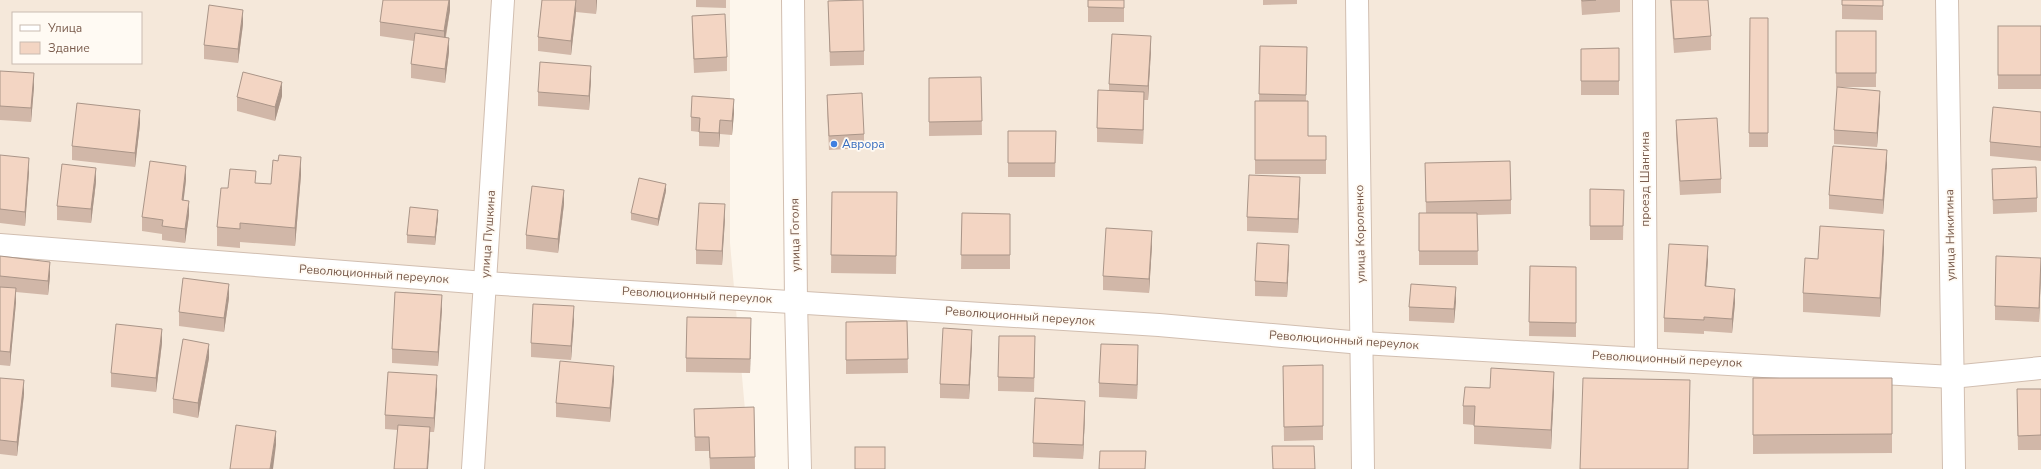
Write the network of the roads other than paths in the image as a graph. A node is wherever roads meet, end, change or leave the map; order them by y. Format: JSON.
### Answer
{"nodes":[{"id":1,"x":503,"y":0,"type":"edge"},
{"id":2,"x":793,"y":0,"type":"edge"},
{"id":3,"x":1357,"y":0,"type":"edge"},
{"id":4,"x":1644,"y":0,"type":"edge"},
{"id":5,"x":1947,"y":0,"type":"edge"},
{"id":6,"x":0,"y":245,"type":"edge"},
{"id":7,"x":485,"y":283,"type":"junction"},
{"id":8,"x":796,"y":302,"type":"junction"},
{"id":9,"x":1362,"y":343,"type":"junction"},
{"id":10,"x":1646,"y":358,"type":"junction"},
{"id":11,"x":2041,"y":368,"type":"edge"},
{"id":12,"x":1952,"y":376,"type":"junction"},
{"id":13,"x":473,"y":469,"type":"edge"},
{"id":14,"x":800,"y":469,"type":"edge"},
{"id":15,"x":1363,"y":469,"type":"edge"},
{"id":16,"x":1954,"y":469,"type":"edge"}],
"edges":[{"from":1,"to":7,"type":"street","name":"улица Пушкина"},
{"from":2,"to":8,"type":"street","name":"улица Гоголя"},
{"from":3,"to":9,"type":"street","name":"улица Короленко"},
{"from":4,"to":10,"type":"street","name":"проезд Шангина"},
{"from":5,"to":12,"type":"street","name":"улица Никитина"},
{"from":6,"to":7,"type":"street","name":"Революционный переулок"},
{"from":7,"to":8,"type":"street","name":"Революционный переулок"},
{"from":7,"to":13,"type":"street","name":"улица Пушкина"},
{"from":8,"to":9,"type":"street","name":"Революционный переулок"},
{"from":8,"to":14,"type":"street","name":"улица Гоголя"},
{"from":9,"to":10,"type":"street","name":"Революционный переулок"},
{"from":9,"to":15,"type":"street","name":"улица Короленко"},
{"from":10,"to":12,"type":"street","name":"Революционный переулок"},
{"from":11,"to":12,"type":"street","name":"Революционный переулок"},
{"from":12,"to":16,"type":"street","name":"улица Никитина"}]}
